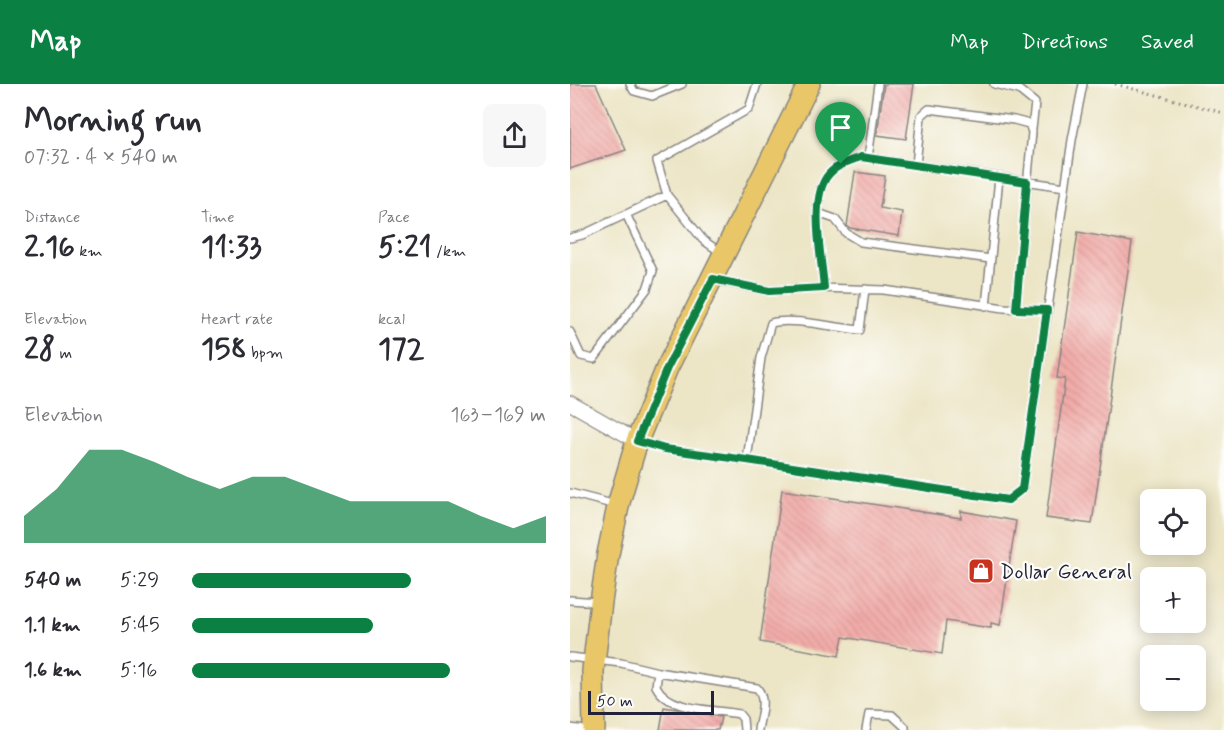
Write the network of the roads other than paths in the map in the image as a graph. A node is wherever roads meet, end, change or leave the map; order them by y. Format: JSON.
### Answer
{"nodes":[{"id":1,"x":630,"y":84,"type":"edge"},
{"id":2,"x":682,"y":84,"type":"edge"},
{"id":3,"x":757,"y":84,"type":"edge"},
{"id":4,"x":809,"y":84,"type":"edge"},
{"id":5,"x":878,"y":84,"type":"edge"},
{"id":6,"x":994,"y":84,"type":"edge"},
{"id":7,"x":1083,"y":84,"type":"edge"},
{"id":8,"x":1032,"y":132,"type":"junction"},
{"id":9,"x":868,"y":158,"type":"junction"},
{"id":10,"x":916,"y":165,"type":"junction"},
{"id":11,"x":999,"y":178,"type":"junction"},
{"id":12,"x":1027,"y":182,"type":"junction"},
{"id":13,"x":1065,"y":187,"type":"junction"},
{"id":14,"x":667,"y":195,"type":"junction"},
{"id":15,"x":818,"y":213,"type":"junction"},
{"id":16,"x":626,"y":214,"type":"junction"},
{"id":17,"x":570,"y":238,"type":"edge"},
{"id":18,"x":725,"y":255,"type":"junction"},
{"id":19,"x":991,"y":259,"type":"junction"},
{"id":20,"x":713,"y":279,"type":"junction"},
{"id":21,"x":824,"y":288,"type":"junction"},
{"id":22,"x":865,"y":289,"type":"junction"},
{"id":23,"x":986,"y":306,"type":"junction"},
{"id":24,"x":1016,"y":309,"type":"junction"},
{"id":25,"x":1047,"y":310,"type":"junction"},
{"id":26,"x":570,"y":332,"type":"edge"},
{"id":27,"x":570,"y":403,"type":"edge"},
{"id":28,"x":637,"y":441,"type":"junction"},
{"id":29,"x":747,"y":460,"type":"junction"},
{"id":30,"x":570,"y":493,"type":"edge"},
{"id":31,"x":619,"y":506,"type":"junction"},
{"id":32,"x":570,"y":600,"type":"edge"},
{"id":33,"x":600,"y":602,"type":"junction"},
{"id":34,"x":570,"y":657,"type":"edge"},
{"id":35,"x":595,"y":658,"type":"junction"},
{"id":36,"x":658,"y":672,"type":"junction"},
{"id":37,"x":570,"y":728,"type":"edge"},
{"id":38,"x":585,"y":730,"type":"edge"},
{"id":39,"x":594,"y":730,"type":"edge"},
{"id":40,"x":744,"y":730,"type":"edge"},
{"id":41,"x":758,"y":730,"type":"edge"},
{"id":42,"x":866,"y":730,"type":"edge"},
{"id":43,"x":905,"y":730,"type":"edge"}],
"edges":[{"from":1,"to":2,"type":"lane"},
{"from":3,"to":14,"type":"lane"},
{"from":4,"to":18,"type":"main road"},
{"from":5,"to":9,"type":"lane"},
{"from":6,"to":8,"type":"lane"},
{"from":7,"to":13,"type":"lane"},
{"from":8,"to":10,"type":"lane"},
{"from":8,"to":12,"type":"lane"},
{"from":9,"to":10,"type":"lane"},
{"from":9,"to":15,"type":"lane"},
{"from":10,"to":11,"type":"lane"},
{"from":11,"to":12,"type":"lane"},
{"from":11,"to":19,"type":"lane"},
{"from":12,"to":13,"type":"lane"},
{"from":12,"to":24,"type":"lane"},
{"from":13,"to":25,"type":"lane"},
{"from":14,"to":16,"type":"lane"},
{"from":14,"to":18,"type":"lane"},
{"from":15,"to":19,"type":"lane"},
{"from":15,"to":21,"type":"lane"},
{"from":16,"to":17,"type":"lane"},
{"from":16,"to":26,"type":"lane"},
{"from":18,"to":20,"type":"main road"},
{"from":19,"to":23,"type":"lane"},
{"from":20,"to":21,"type":"lane"},
{"from":20,"to":28,"type":"main road"},
{"from":21,"to":22,"type":"lane"},
{"from":22,"to":23,"type":"lane"},
{"from":22,"to":29,"type":"lane"},
{"from":23,"to":24,"type":"lane"},
{"from":24,"to":25,"type":"lane"},
{"from":25,"to":29,"type":"lane"},
{"from":27,"to":28,"type":"street"},
{"from":28,"to":29,"type":"lane"},
{"from":28,"to":31,"type":"main road"},
{"from":30,"to":31,"type":"lane"},
{"from":31,"to":33,"type":"main road"},
{"from":32,"to":33,"type":"lane"},
{"from":33,"to":35,"type":"main road"},
{"from":34,"to":35,"type":"lane"},
{"from":35,"to":36,"type":"lane"},
{"from":35,"to":39,"type":"main road"},
{"from":36,"to":40,"type":"lane"},
{"from":36,"to":41,"type":"lane"},
{"from":37,"to":38,"type":"lane"},
{"from":42,"to":43,"type":"lane"}]}
